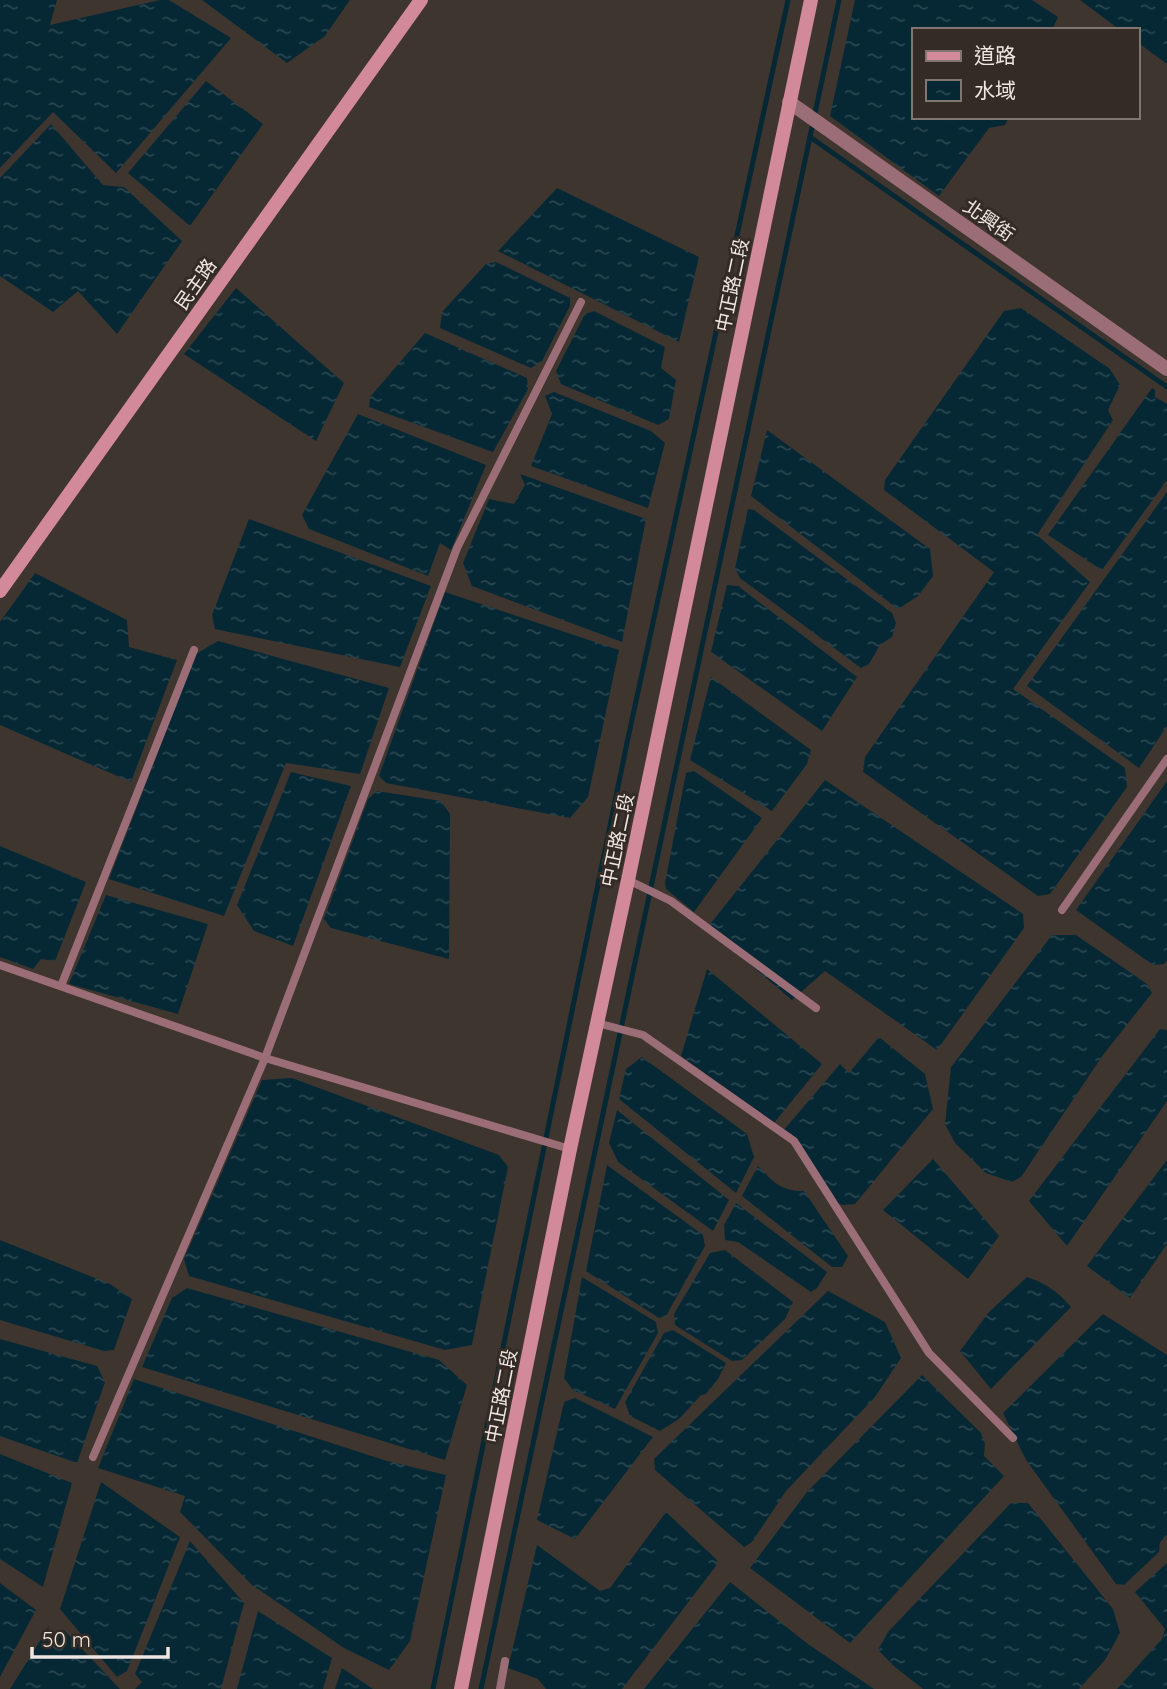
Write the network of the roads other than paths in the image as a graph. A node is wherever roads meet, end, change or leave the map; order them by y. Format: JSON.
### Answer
{"nodes":[{"id":1,"x":421,"y":0,"type":"edge"},
{"id":2,"x":811,"y":0,"type":"edge"},
{"id":3,"x":789,"y":102,"type":"junction"},
{"id":4,"x":581,"y":302,"type":"dead end"},
{"id":5,"x":1167,"y":369,"type":"edge"},
{"id":6,"x":0,"y":591,"type":"edge"},
{"id":7,"x":194,"y":650,"type":"dead end"},
{"id":8,"x":1167,"y":759,"type":"edge"},
{"id":9,"x":628,"y":880,"type":"junction"},
{"id":10,"x":1062,"y":910,"type":"dead end"},
{"id":11,"x":0,"y":965,"type":"edge"},
{"id":12,"x":61,"y":986,"type":"junction"},
{"id":13,"x":816,"y":1008,"type":"dead end"},
{"id":14,"x":597,"y":1023,"type":"junction"},
{"id":15,"x":265,"y":1058,"type":"junction"},
{"id":16,"x":570,"y":1149,"type":"junction"},
{"id":17,"x":1013,"y":1438,"type":"dead end"},
{"id":18,"x":93,"y":1457,"type":"dead end"},
{"id":19,"x":505,"y":1661,"type":"dead end"},
{"id":20,"x":461,"y":1689,"type":"edge"},
{"id":21,"x":500,"y":1689,"type":"edge"}],
"edges":[{"from":1,"to":6,"type":"main road","name":"民主路"},
{"from":2,"to":3,"type":"main road","name":"中正路二段"},
{"from":3,"to":5,"type":"street","name":"北興街"},
{"from":3,"to":9,"type":"main road","name":"中正路二段"},
{"from":4,"to":15,"type":"lane"},
{"from":7,"to":12,"type":"lane"},
{"from":8,"to":10,"type":"lane"},
{"from":9,"to":13,"type":"lane"},
{"from":9,"to":14,"type":"main road","name":"中正路二段"},
{"from":11,"to":12,"type":"lane"},
{"from":12,"to":15,"type":"lane"},
{"from":14,"to":16,"type":"main road","name":"中正路二段"},
{"from":14,"to":17,"type":"lane"},
{"from":15,"to":16,"type":"lane"},
{"from":15,"to":18,"type":"lane"},
{"from":16,"to":20,"type":"main road","name":"中正路二段"},
{"from":19,"to":21,"type":"lane"}]}
